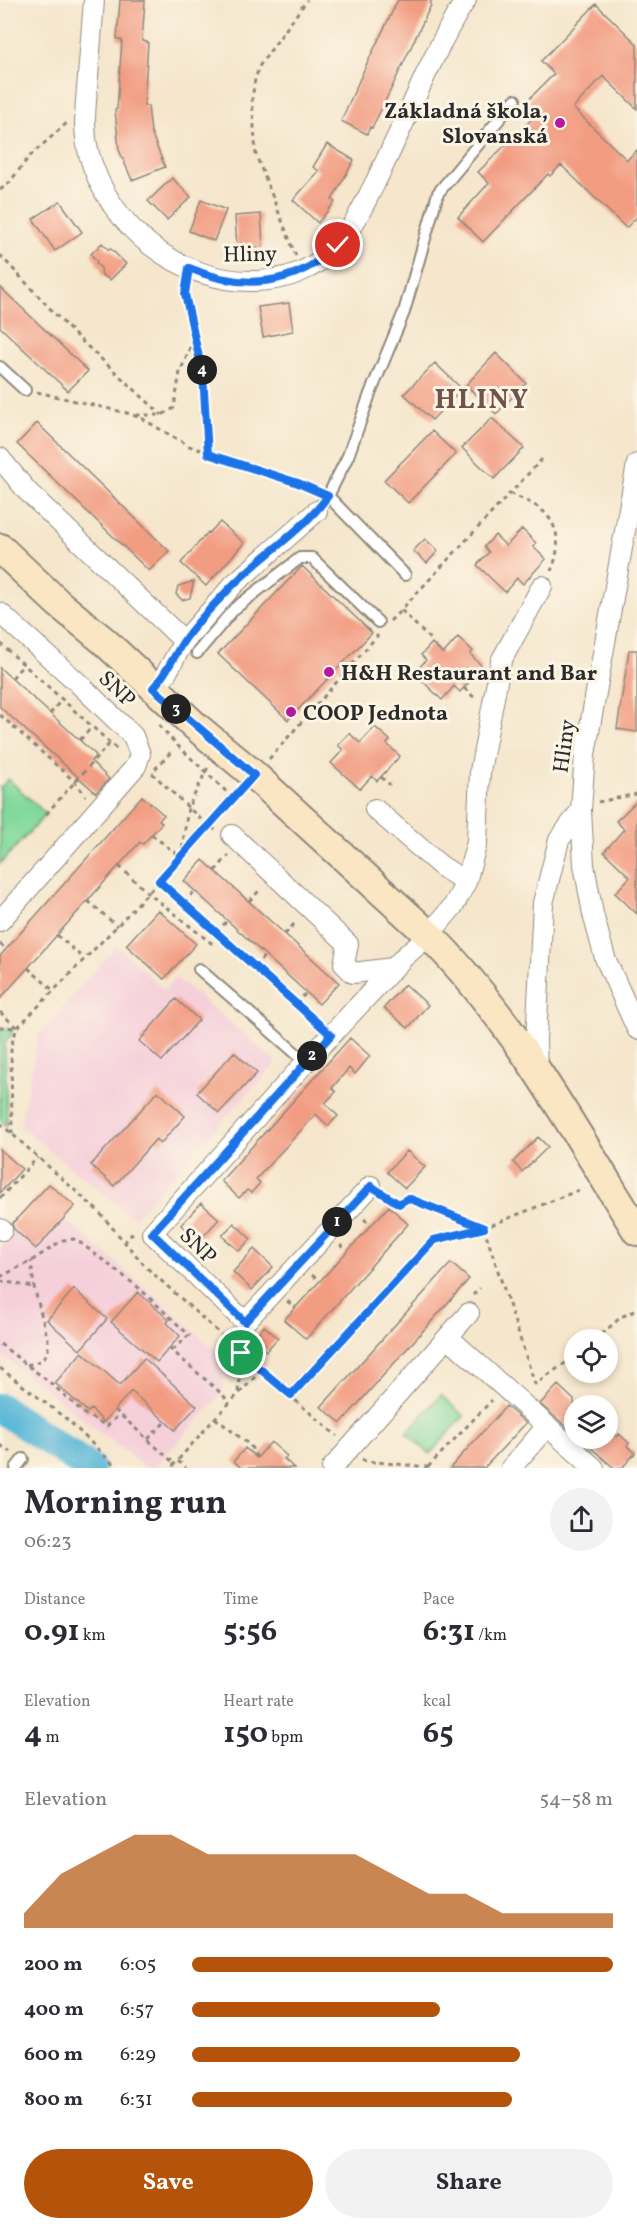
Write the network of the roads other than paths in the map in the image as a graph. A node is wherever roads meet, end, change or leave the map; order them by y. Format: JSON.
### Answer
{"nodes":[{"id":1,"x":94,"y":0,"type":"edge"},
{"id":2,"x":466,"y":0,"type":"edge"},
{"id":3,"x":515,"y":100,"type":"dead end"},
{"id":4,"x":0,"y":367,"type":"edge"},
{"id":5,"x":25,"y":390,"type":"road end"},
{"id":6,"x":0,"y":458,"type":"edge"},
{"id":7,"x":637,"y":464,"type":"edge"},
{"id":8,"x":322,"y":503,"type":"junction"},
{"id":9,"x":0,"y":548,"type":"edge"},
{"id":10,"x":405,"y":575,"type":"dead end"},
{"id":11,"x":542,"y":585,"type":"road end"},
{"id":12,"x":0,"y":613,"type":"edge"},
{"id":13,"x":378,"y":622,"type":"dead end"},
{"id":14,"x":191,"y":647,"type":"junction"},
{"id":15,"x":153,"y":688,"type":"junction"},
{"id":16,"x":375,"y":809,"type":"dead end"},
{"id":17,"x":581,"y":810,"type":"junction"},
{"id":18,"x":232,"y":836,"type":"road end"},
{"id":19,"x":466,"y":882,"type":"junction"},
{"id":20,"x":0,"y":921,"type":"edge"},
{"id":21,"x":429,"y":935,"type":"junction"},
{"id":22,"x":393,"y":968,"type":"junction"},
{"id":23,"x":199,"y":969,"type":"dead end"},
{"id":24,"x":637,"y":1029,"type":"edge"},
{"id":25,"x":306,"y":1062,"type":"junction"},
{"id":26,"x":537,"y":1070,"type":"junction"},
{"id":27,"x":371,"y":1186,"type":"road end"},
{"id":28,"x":637,"y":1231,"type":"edge"},
{"id":29,"x":469,"y":1313,"type":"dead end"},
{"id":30,"x":448,"y":1337,"type":"junction"},
{"id":31,"x":547,"y":1426,"type":"junction"},
{"id":32,"x":332,"y":1468,"type":"edge"},
{"id":33,"x":511,"y":1468,"type":"edge"},
{"id":34,"x":594,"y":1468,"type":"edge"}],
"edges":[{"from":1,"to":2,"type":"street","name":"Hliny"},
{"from":3,"to":8,"type":"lane"},
{"from":4,"to":5,"type":"lane"},
{"from":6,"to":14,"type":"street"},
{"from":7,"to":17,"type":"street","name":"Hliny"},
{"from":8,"to":10,"type":"lane"},
{"from":8,"to":14,"type":"street"},
{"from":9,"to":15,"type":"main road"},
{"from":11,"to":19,"type":"street"},
{"from":12,"to":20,"type":"street","name":"SNP"},
{"from":13,"to":14,"type":"lane"},
{"from":14,"to":15,"type":"street"},
{"from":15,"to":21,"type":"main road"},
{"from":16,"to":19,"type":"street"},
{"from":17,"to":24,"type":"street","name":"Hliny"},
{"from":17,"to":26,"type":"street"},
{"from":18,"to":22,"type":"street"},
{"from":19,"to":21,"type":"street"},
{"from":21,"to":22,"type":"street","name":"SNP"},
{"from":21,"to":26,"type":"main road"},
{"from":22,"to":25,"type":"street","name":"SNP"},
{"from":23,"to":25,"type":"lane"},
{"from":25,"to":27,"type":"street","name":"SNP"},
{"from":26,"to":28,"type":"main road"},
{"from":29,"to":30,"type":"street"},
{"from":30,"to":31,"type":"street"},
{"from":30,"to":32,"type":"street"},
{"from":31,"to":33,"type":"street"},
{"from":31,"to":34,"type":"street"}]}
